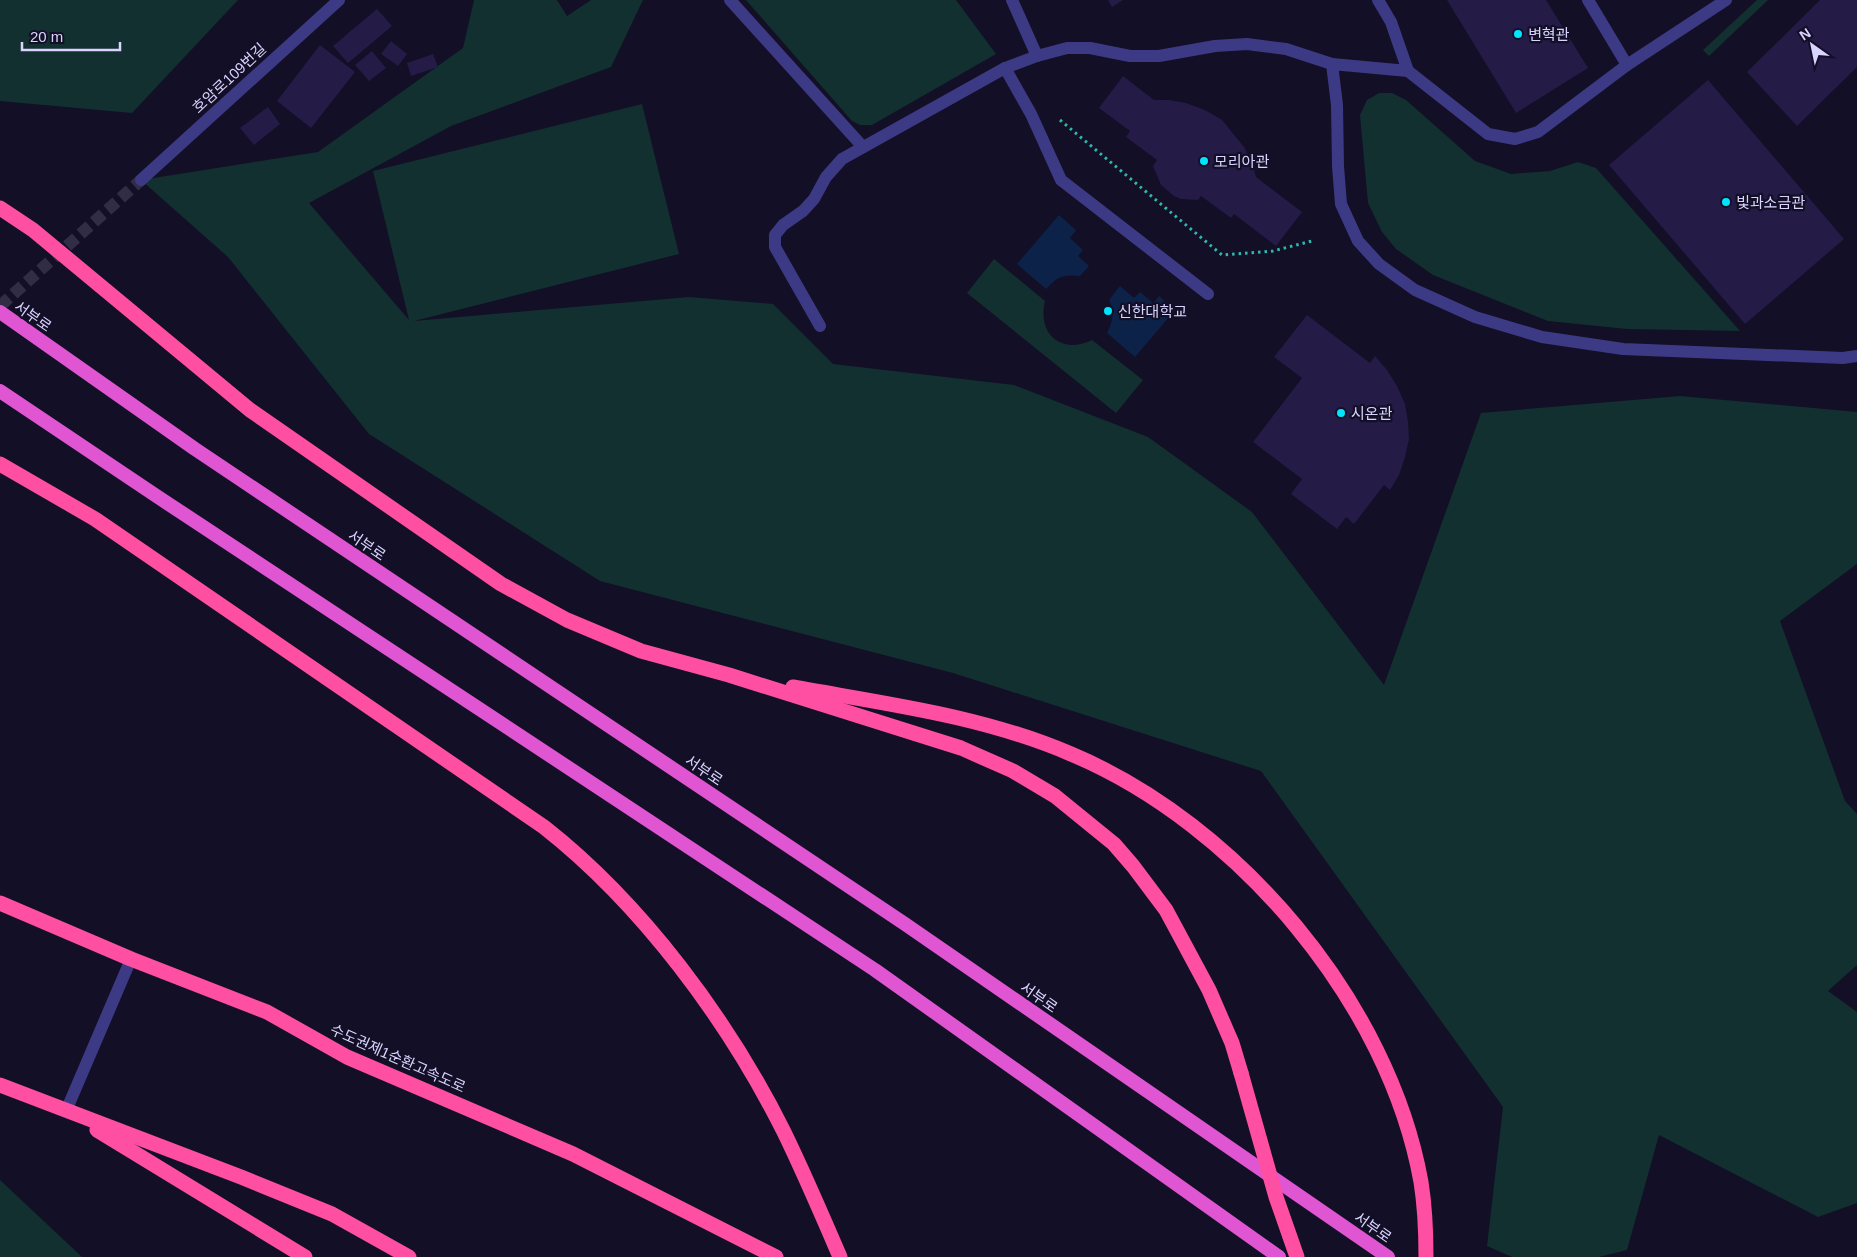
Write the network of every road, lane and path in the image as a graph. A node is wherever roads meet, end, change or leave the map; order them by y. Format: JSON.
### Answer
{"nodes":[{"id":1,"x":339,"y":0,"type":"edge"},
{"id":2,"x":730,"y":0,"type":"edge"},
{"id":3,"x":1012,"y":0,"type":"edge"},
{"id":4,"x":1378,"y":0,"type":"edge"},
{"id":5,"x":1588,"y":0,"type":"edge"},
{"id":6,"x":1726,"y":0,"type":"edge"},
{"id":7,"x":1037,"y":56,"type":"junction"},
{"id":8,"x":1332,"y":64,"type":"junction"},
{"id":9,"x":1627,"y":65,"type":"junction"},
{"id":10,"x":1005,"y":68,"type":"junction"},
{"id":11,"x":1408,"y":70,"type":"junction"},
{"id":12,"x":1055,"y":115,"type":"dead end"},
{"id":13,"x":863,"y":147,"type":"junction"},
{"id":14,"x":141,"y":180,"type":"tunnel mouth"},
{"id":15,"x":0,"y":208,"type":"edge"},
{"id":16,"x":1312,"y":242,"type":"dead end"},
{"id":17,"x":1208,"y":294,"type":"dead end"},
{"id":18,"x":0,"y":312,"type":"edge"},
{"id":19,"x":820,"y":326,"type":"dead end"},
{"id":20,"x":1857,"y":356,"type":"edge"},
{"id":21,"x":0,"y":391,"type":"edge"},
{"id":22,"x":0,"y":464,"type":"edge"},
{"id":23,"x":729,"y":675,"type":"junction"},
{"id":24,"x":0,"y":903,"type":"edge"},
{"id":25,"x":131,"y":960,"type":"junction"},
{"id":26,"x":0,"y":1085,"type":"edge"},
{"id":27,"x":66,"y":1111,"type":"junction"},
{"id":28,"x":305,"y":1257,"type":"edge"},
{"id":29,"x":409,"y":1257,"type":"edge"},
{"id":30,"x":776,"y":1257,"type":"edge"},
{"id":31,"x":840,"y":1257,"type":"edge"},
{"id":32,"x":1279,"y":1257,"type":"edge"},
{"id":33,"x":1297,"y":1257,"type":"edge"},
{"id":34,"x":1388,"y":1257,"type":"edge"},
{"id":35,"x":1426,"y":1257,"type":"edge"}],
"edges":[{"from":1,"to":14,"type":"street","name":"호암로109번길"},
{"from":2,"to":13,"type":"street"},
{"from":3,"to":7,"type":"street"},
{"from":4,"to":11,"type":"street"},
{"from":5,"to":9,"type":"street"},
{"from":6,"to":9,"type":"street"},
{"from":7,"to":8,"type":"street"},
{"from":7,"to":10,"type":"street"},
{"from":8,"to":11,"type":"street"},
{"from":8,"to":20,"type":"street"},
{"from":9,"to":11,"type":"street"},
{"from":10,"to":13,"type":"street"},
{"from":10,"to":17,"type":"street"},
{"from":12,"to":16,"type":"path"},
{"from":13,"to":19,"type":"street"},
{"from":15,"to":23,"type":"highway"},
{"from":18,"to":34,"type":"highway","name":"서부로"},
{"from":21,"to":32,"type":"highway"},
{"from":22,"to":31,"type":"highway"},
{"from":23,"to":33,"type":"highway","bridge":true},
{"from":23,"to":35,"type":"highway"},
{"from":24,"to":25,"type":"highway","name":"수도권제1순환고속도로"},
{"from":25,"to":27,"type":"street"},
{"from":25,"to":30,"type":"highway","name":"수도권제1순환고속도로"},
{"from":26,"to":27,"type":"highway"},
{"from":27,"to":28,"type":"highway"},
{"from":27,"to":29,"type":"highway"}]}
